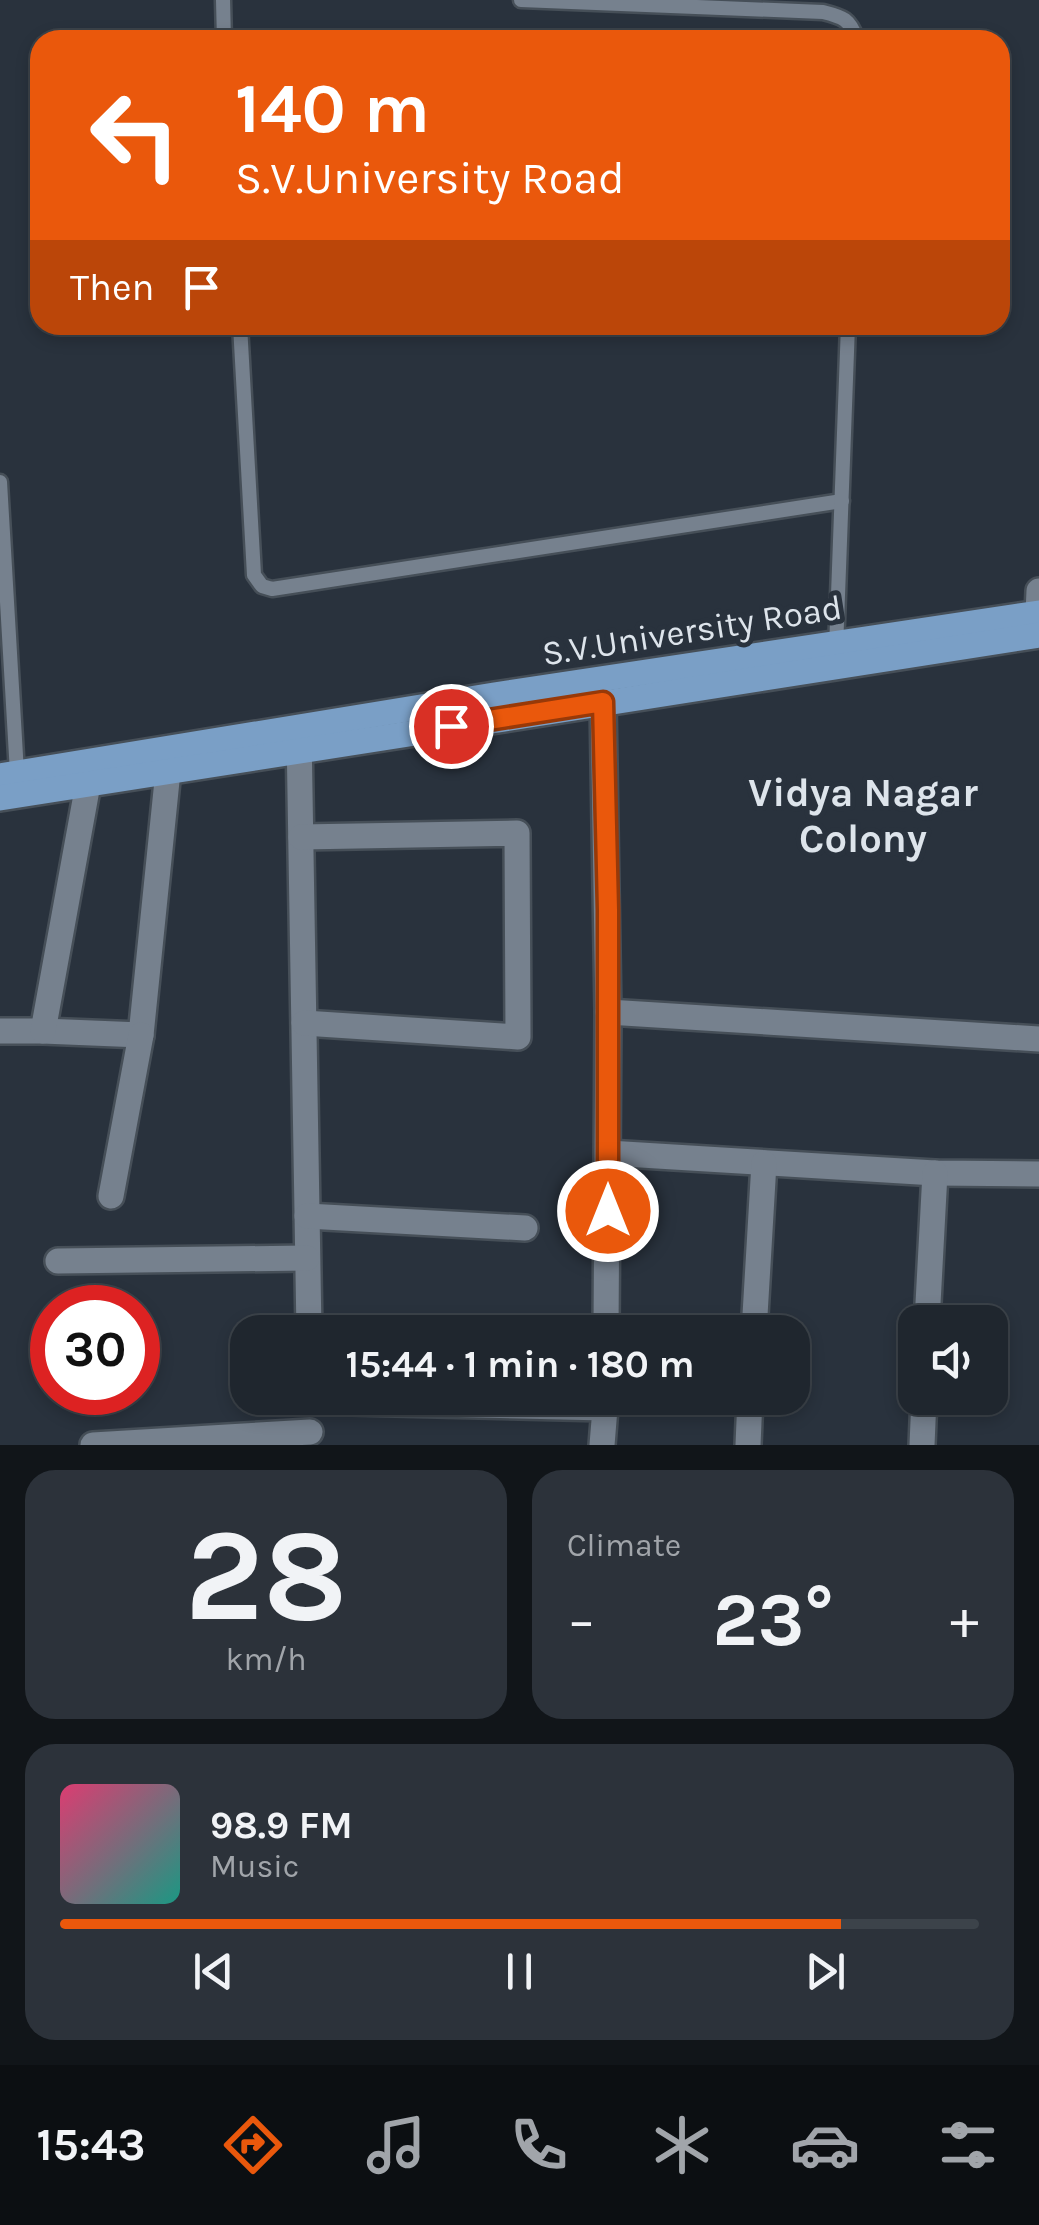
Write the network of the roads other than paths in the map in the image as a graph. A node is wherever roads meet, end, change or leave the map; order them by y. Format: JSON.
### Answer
{"nodes":[{"id":1,"x":223,"y":0,"type":"edge"},
{"id":2,"x":520,"y":0,"type":"edge"},
{"id":3,"x":545,"y":0,"type":"edge"},
{"id":4,"x":723,"y":4,"type":"edge"},
{"id":5,"x":224,"y":30,"type":"edge"},
{"id":6,"x":854,"y":30,"type":"edge"},
{"id":7,"x":241,"y":335,"type":"edge"},
{"id":8,"x":848,"y":335,"type":"edge"},
{"id":9,"x":0,"y":482,"type":"edge"},
{"id":10,"x":842,"y":501,"type":"junction"},
{"id":11,"x":1039,"y":590,"type":"edge"},
{"id":12,"x":1039,"y":613,"type":"edge"},
{"id":13,"x":1039,"y":635,"type":"edge"},
{"id":14,"x":836,"y":654,"type":"junction"},
{"id":15,"x":603,"y":702,"type":"junction"},
{"id":16,"x":299,"y":739,"type":"junction"},
{"id":17,"x":168,"y":771,"type":"junction"},
{"id":18,"x":88,"y":784,"type":"junction"},
{"id":19,"x":4,"y":792,"type":"edge"},
{"id":20,"x":301,"y":837,"type":"junction"},
{"id":21,"x":608,"y":1012,"type":"junction"},
{"id":22,"x":304,"y":1022,"type":"junction"},
{"id":23,"x":43,"y":1030,"type":"junction"},
{"id":24,"x":0,"y":1031,"type":"edge"},
{"id":25,"x":140,"y":1035,"type":"junction"},
{"id":26,"x":1039,"y":1040,"type":"edge"},
{"id":27,"x":608,"y":1154,"type":"junction"},
{"id":28,"x":764,"y":1163,"type":"junction"},
{"id":29,"x":935,"y":1173,"type":"junction"},
{"id":30,"x":1039,"y":1174,"type":"edge"},
{"id":31,"x":111,"y":1196,"type":"dead end"},
{"id":32,"x":307,"y":1216,"type":"junction"},
{"id":33,"x":525,"y":1228,"type":"dead end"},
{"id":34,"x":308,"y":1258,"type":"junction"},
{"id":35,"x":58,"y":1262,"type":"dead end"},
{"id":36,"x":929,"y":1305,"type":"edge"},
{"id":37,"x":309,"y":1315,"type":"edge"},
{"id":38,"x":606,"y":1315,"type":"edge"},
{"id":39,"x":755,"y":1315,"type":"edge"},
{"id":40,"x":604,"y":1415,"type":"edge"},
{"id":41,"x":749,"y":1415,"type":"edge"},
{"id":42,"x":923,"y":1415,"type":"edge"},
{"id":43,"x":310,"y":1438,"type":"edge"},
{"id":44,"x":93,"y":1445,"type":"edge"},
{"id":45,"x":602,"y":1445,"type":"edge"},
{"id":46,"x":748,"y":1445,"type":"edge"},
{"id":47,"x":922,"y":1445,"type":"edge"}],
"edges":[{"from":1,"to":5,"type":"lane"},
{"from":2,"to":3,"type":"lane"},
{"from":3,"to":4,"type":"lane"},
{"from":4,"to":6,"type":"lane"},
{"from":7,"to":10,"type":"lane"},
{"from":8,"to":10,"type":"lane"},
{"from":9,"to":19,"type":"lane"},
{"from":10,"to":14,"type":"lane"},
{"from":11,"to":12,"type":"street"},
{"from":12,"to":14,"type":"main road","name":"S.V.University Road"},
{"from":13,"to":14,"type":"main road","name":"S.V.University Road"},
{"from":14,"to":15,"type":"main road","name":"S.V.University Road"},
{"from":14,"to":16,"type":"main road","name":"S.V.University Road"},
{"from":15,"to":16,"type":"main road","name":"S.V.University Road"},
{"from":15,"to":21,"type":"street"},
{"from":16,"to":17,"type":"main road","name":"S.V.University Road"},
{"from":16,"to":19,"type":"main road","name":"S.V.University Road"},
{"from":16,"to":20,"type":"street"},
{"from":17,"to":18,"type":"main road","name":"S.V.University Road"},
{"from":17,"to":25,"type":"street"},
{"from":18,"to":19,"type":"main road","name":"S.V.University Road"},
{"from":18,"to":23,"type":"street"},
{"from":20,"to":22,"type":"street"},
{"from":20,"to":22,"type":"street"},
{"from":21,"to":26,"type":"street"},
{"from":21,"to":27,"type":"street"},
{"from":22,"to":32,"type":"street"},
{"from":23,"to":24,"type":"street"},
{"from":23,"to":25,"type":"street"},
{"from":25,"to":31,"type":"street"},
{"from":27,"to":28,"type":"street"},
{"from":27,"to":38,"type":"street"},
{"from":28,"to":29,"type":"street"},
{"from":28,"to":39,"type":"street"},
{"from":29,"to":30,"type":"street"},
{"from":29,"to":36,"type":"street"},
{"from":32,"to":33,"type":"street"},
{"from":32,"to":34,"type":"street"},
{"from":34,"to":35,"type":"street"},
{"from":34,"to":37,"type":"street"},
{"from":40,"to":45,"type":"street"},
{"from":41,"to":46,"type":"street"},
{"from":42,"to":47,"type":"street"},
{"from":43,"to":44,"type":"street"}]}
